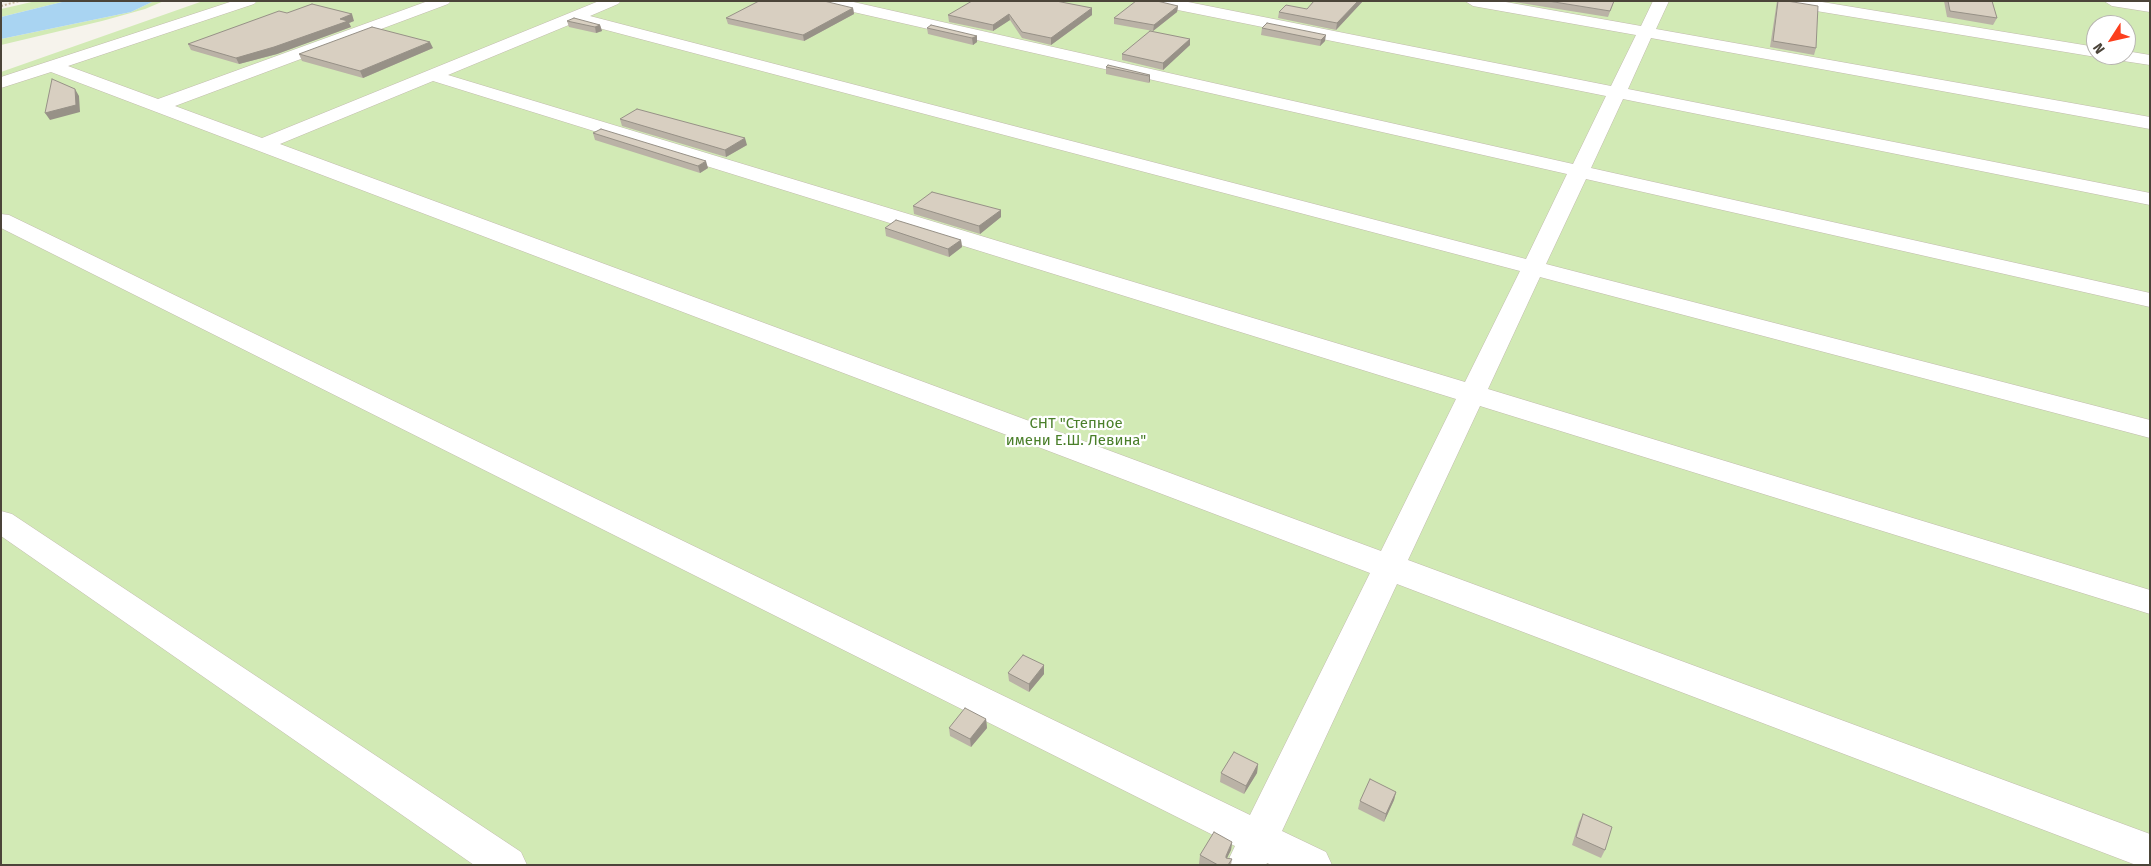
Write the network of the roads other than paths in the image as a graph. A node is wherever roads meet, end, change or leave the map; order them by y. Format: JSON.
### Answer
{"nodes":[{"id":1,"x":249,"y":1,"type":"edge"},
{"id":2,"x":443,"y":1,"type":"edge"},
{"id":3,"x":613,"y":1,"type":"edge"},
{"id":4,"x":827,"y":1,"type":"edge"},
{"id":5,"x":1158,"y":1,"type":"edge"},
{"id":6,"x":1473,"y":1,"type":"edge"},
{"id":7,"x":1661,"y":1,"type":"edge"},
{"id":8,"x":1786,"y":1,"type":"edge"},
{"id":9,"x":2112,"y":1,"type":"edge"},
{"id":10,"x":2150,"y":7,"type":"edge"},
{"id":11,"x":575,"y":17,"type":"junction"},
{"id":12,"x":1646,"y":32,"type":"junction"},
{"id":13,"x":2086,"y":50,"type":"edge"},
{"id":14,"x":2136,"y":58,"type":"edge"},
{"id":15,"x":2150,"y":60,"type":"edge"},
{"id":16,"x":54,"y":67,"type":"junction"},
{"id":17,"x":431,"y":76,"type":"junction"},
{"id":18,"x":1,"y":84,"type":"edge"},
{"id":19,"x":1617,"y":93,"type":"junction"},
{"id":20,"x":157,"y":106,"type":"junction"},
{"id":21,"x":2150,"y":123,"type":"edge"},
{"id":22,"x":262,"y":145,"type":"junction"},
{"id":23,"x":1579,"y":172,"type":"junction"},
{"id":24,"x":2150,"y":199,"type":"edge"},
{"id":25,"x":1,"y":220,"type":"edge"},
{"id":26,"x":1533,"y":268,"type":"junction"},
{"id":27,"x":2150,"y":300,"type":"edge"},
{"id":28,"x":1472,"y":394,"type":"junction"},
{"id":29,"x":2150,"y":429,"type":"edge"},
{"id":30,"x":1,"y":521,"type":"edge"},
{"id":31,"x":1390,"y":567,"type":"junction"},
{"id":32,"x":2150,"y":602,"type":"edge"},
{"id":33,"x":1253,"y":852,"type":"edge"},
{"id":34,"x":2150,"y":852,"type":"edge"},
{"id":35,"x":507,"y":865,"type":"edge"},
{"id":36,"x":1312,"y":865,"type":"edge"}],
"edges":[{"from":1,"to":16,"type":"street"},
{"from":2,"to":20,"type":"street"},
{"from":3,"to":11,"type":"street"},
{"from":4,"to":23,"type":"street"},
{"from":5,"to":19,"type":"street"},
{"from":6,"to":12,"type":"street"},
{"from":7,"to":12,"type":"street"},
{"from":8,"to":13,"type":"street"},
{"from":9,"to":10,"type":"street"},
{"from":11,"to":17,"type":"street"},
{"from":11,"to":26,"type":"street"},
{"from":12,"to":19,"type":"street"},
{"from":12,"to":21,"type":"street"},
{"from":14,"to":15,"type":"street"},
{"from":16,"to":18,"type":"street"},
{"from":16,"to":20,"type":"street"},
{"from":17,"to":22,"type":"street"},
{"from":17,"to":28,"type":"street"},
{"from":19,"to":23,"type":"street"},
{"from":19,"to":24,"type":"street"},
{"from":20,"to":22,"type":"street"},
{"from":22,"to":31,"type":"street"},
{"from":23,"to":26,"type":"street"},
{"from":23,"to":27,"type":"street"},
{"from":25,"to":33,"type":"street"},
{"from":26,"to":28,"type":"street"},
{"from":26,"to":29,"type":"street"},
{"from":28,"to":31,"type":"street"},
{"from":28,"to":32,"type":"street"},
{"from":30,"to":35,"type":"street"},
{"from":31,"to":33,"type":"street"},
{"from":31,"to":34,"type":"street"},
{"from":33,"to":36,"type":"street"}]}
